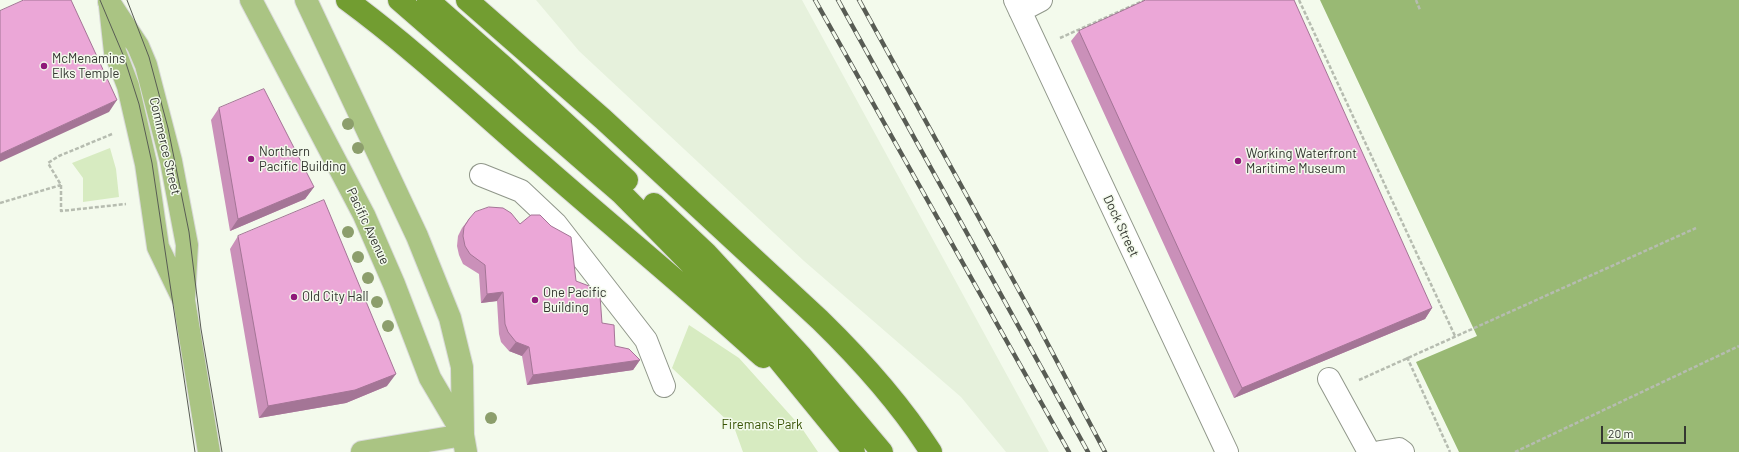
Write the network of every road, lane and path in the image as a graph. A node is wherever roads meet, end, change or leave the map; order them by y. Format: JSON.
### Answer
{"nodes":[{"id":1,"x":251,"y":0,"type":"edge"},
{"id":2,"x":347,"y":0,"type":"edge"},
{"id":3,"x":399,"y":0,"type":"edge"},
{"id":4,"x":428,"y":0,"type":"edge"},
{"id":5,"x":467,"y":0,"type":"edge"},
{"id":6,"x":1041,"y":0,"type":"edge"},
{"id":7,"x":1145,"y":0,"type":"edge"},
{"id":8,"x":1299,"y":0,"type":"edge"},
{"id":9,"x":1416,"y":0,"type":"edge"},
{"id":10,"x":109,"y":1,"type":"edge"},
{"id":11,"x":1018,"y":6,"type":"edge"},
{"id":12,"x":310,"y":8,"type":"edge"},
{"id":13,"x":1420,"y":10,"type":"dead end"},
{"id":14,"x":1058,"y":39,"type":"dead end"},
{"id":15,"x":99,"y":139,"type":"dead end"},
{"id":16,"x":482,"y":175,"type":"dead end"},
{"id":17,"x":61,"y":185,"type":"junction"},
{"id":18,"x":0,"y":202,"type":"edge"},
{"id":19,"x":133,"y":203,"type":"dead end"},
{"id":20,"x":1696,"y":228,"type":"dead end"},
{"id":21,"x":184,"y":300,"type":"junction"},
{"id":22,"x":1455,"y":336,"type":"junction"},
{"id":23,"x":1739,"y":346,"type":"edge"},
{"id":24,"x":1407,"y":357,"type":"junction"},
{"id":25,"x":1333,"y":385,"type":"joint"},
{"id":26,"x":664,"y":386,"type":"dead end"},
{"id":27,"x":824,"y":414,"type":"junction"},
{"id":28,"x":464,"y":443,"type":"edge"},
{"id":29,"x":209,"y":452,"type":"edge"},
{"id":30,"x":362,"y":452,"type":"edge"},
{"id":31,"x":854,"y":452,"type":"edge"},
{"id":32,"x":882,"y":452,"type":"edge"},
{"id":33,"x":931,"y":452,"type":"edge"},
{"id":34,"x":1227,"y":452,"type":"edge"},
{"id":35,"x":1369,"y":452,"type":"edge"},
{"id":36,"x":1380,"y":452,"type":"edge"},
{"id":37,"x":1403,"y":452,"type":"edge"},
{"id":38,"x":1450,"y":452,"type":"edge"},
{"id":39,"x":1515,"y":452,"type":"edge"}],
"edges":[{"from":1,"to":28,"type":"main road","name":"Pacific Avenue"},
{"from":2,"to":27,"type":"highway"},
{"from":3,"to":27,"type":"highway"},
{"from":4,"to":32,"type":"highway"},
{"from":5,"to":33,"type":"highway"},
{"from":6,"to":11,"type":"street"},
{"from":7,"to":14,"type":"path"},
{"from":8,"to":22,"type":"path"},
{"from":9,"to":13,"type":"path"},
{"from":10,"to":21,"type":"main road","name":"Commerce Street"},
{"from":10,"to":21,"type":"main road","name":"Commerce Street"},
{"from":11,"to":34,"type":"street","name":"Dock Street"},
{"from":12,"to":28,"type":"main road"},
{"from":15,"to":17,"type":"path"},
{"from":16,"to":26,"type":"street"},
{"from":17,"to":18,"type":"path"},
{"from":17,"to":19,"type":"path"},
{"from":20,"to":22,"type":"path"},
{"from":21,"to":29,"type":"main road","name":"Commerce Street"},
{"from":22,"to":24,"type":"path"},
{"from":23,"to":39,"type":"path"},
{"from":24,"to":25,"type":"path"},
{"from":24,"to":38,"type":"path"},
{"from":25,"to":35,"type":"street"},
{"from":27,"to":31,"type":"highway"},
{"from":28,"to":30,"type":"main road"},
{"from":36,"to":37,"type":"street"}]}
